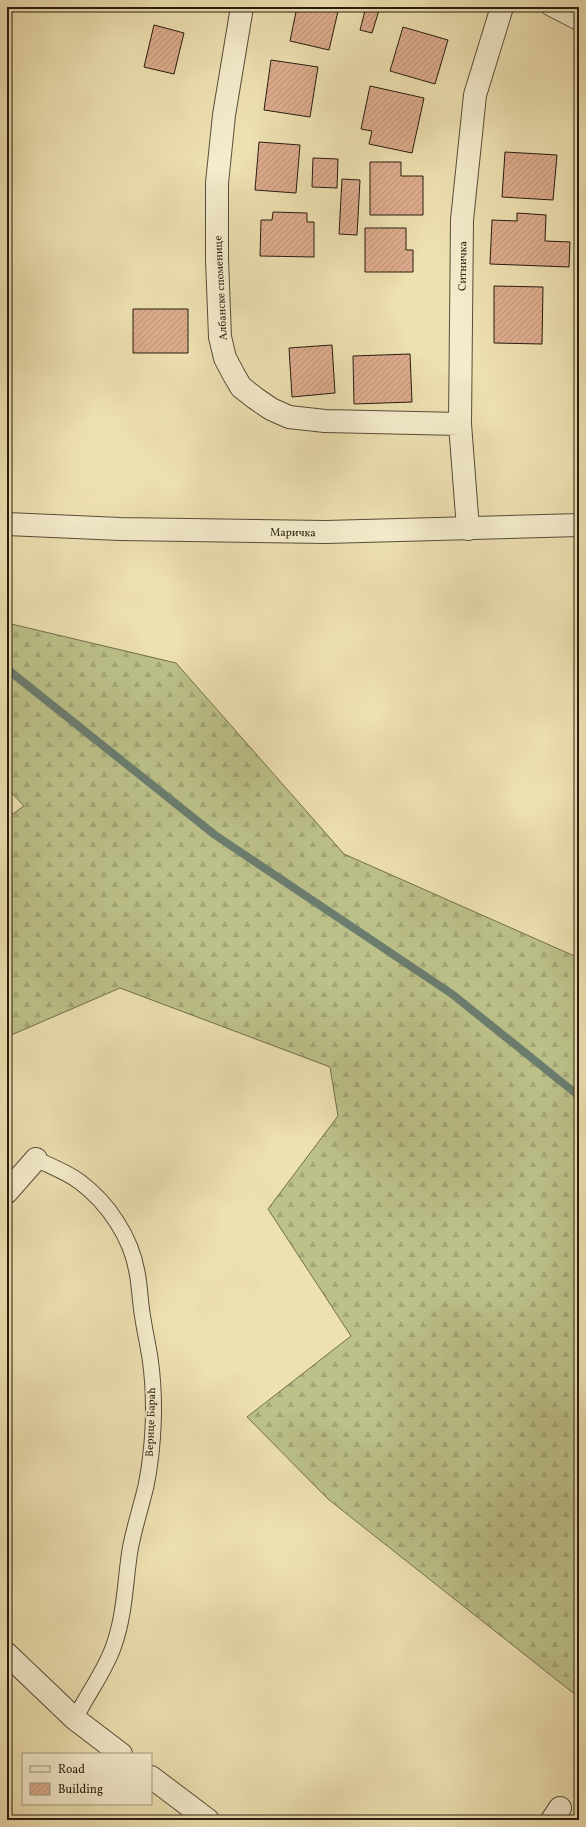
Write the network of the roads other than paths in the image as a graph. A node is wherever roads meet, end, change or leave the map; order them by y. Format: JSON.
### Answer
{"nodes":[{"id":1,"x":242,"y":7,"type":"edge"},
{"id":2,"x":502,"y":7,"type":"edge"},
{"id":3,"x":548,"y":7,"type":"edge"},
{"id":4,"x":579,"y":23,"type":"edge"},
{"id":5,"x":460,"y":424,"type":"junction"},
{"id":6,"x":7,"y":524,"type":"edge"},
{"id":7,"x":579,"y":525,"type":"edge"},
{"id":8,"x":468,"y":529,"type":"junction"},
{"id":9,"x":36,"y":1159,"type":"joint"},
{"id":10,"x":7,"y":1192,"type":"edge"},
{"id":11,"x":7,"y":1654,"type":"edge"},
{"id":12,"x":75,"y":1719,"type":"junction"},
{"id":13,"x":120,"y":1753,"type":"edge"},
{"id":14,"x":152,"y":1778,"type":"edge"},
{"id":15,"x":208,"y":1820,"type":"edge"}],
"edges":[{"from":1,"to":5,"type":"street","name":"Албанске споменице"},
{"from":2,"to":5,"type":"street","name":"Ситничка"},
{"from":3,"to":4,"type":"lane"},
{"from":5,"to":8,"type":"street","name":"Ситничка"},
{"from":6,"to":8,"type":"street","name":"Маричка"},
{"from":7,"to":8,"type":"street","name":"Маричка"},
{"from":9,"to":10,"type":"street"},
{"from":9,"to":12,"type":"lane","name":"Верице Бараћ"},
{"from":11,"to":12,"type":"street"},
{"from":12,"to":13,"type":"street"},
{"from":14,"to":15,"type":"street"}]}
